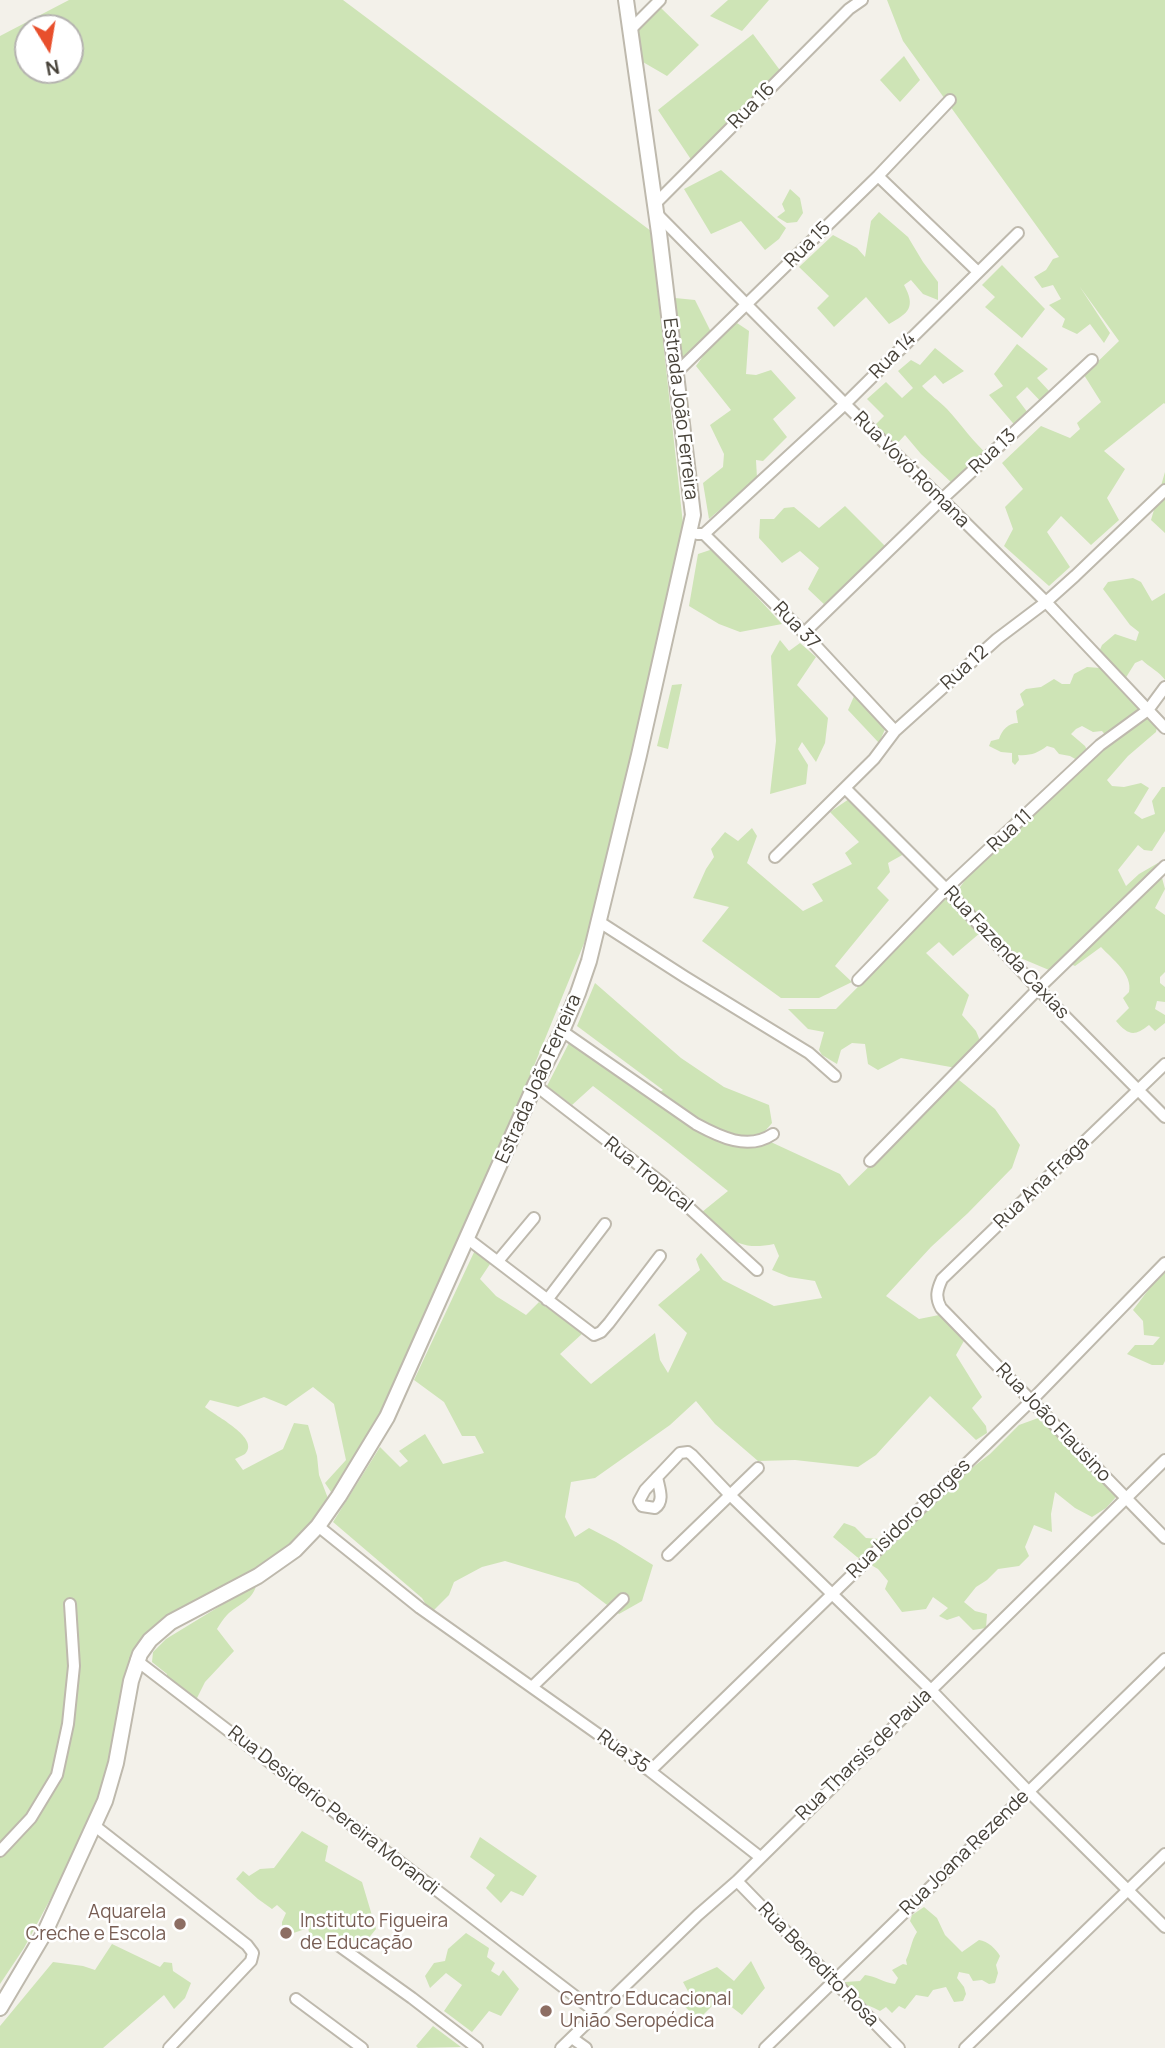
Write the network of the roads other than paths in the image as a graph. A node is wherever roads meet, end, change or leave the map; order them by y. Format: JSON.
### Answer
{"nodes":[{"id":1,"x":626,"y":0,"type":"edge"},
{"id":2,"x":660,"y":0,"type":"edge"},
{"id":3,"x":862,"y":0,"type":"edge"},
{"id":4,"x":630,"y":30,"type":"junction"},
{"id":5,"x":950,"y":100,"type":"dead end"},
{"id":6,"x":878,"y":176,"type":"junction"},
{"id":7,"x":656,"y":209,"type":"junction"},
{"id":8,"x":1018,"y":233,"type":"dead end"},
{"id":9,"x":978,"y":272,"type":"junction"},
{"id":10,"x":748,"y":304,"type":"junction"},
{"id":11,"x":1092,"y":360,"type":"dead end"},
{"id":12,"x":676,"y":373,"type":"junction"},
{"id":13,"x":845,"y":404,"type":"junction"},
{"id":14,"x":1165,"y":490,"type":"edge"},
{"id":15,"x":941,"y":500,"type":"junction"},
{"id":16,"x":697,"y":534,"type":"junction"},
{"id":17,"x":1045,"y":602,"type":"junction"},
{"id":18,"x":804,"y":633,"type":"junction"},
{"id":19,"x":1165,"y":687,"type":"edge"},
{"id":20,"x":1147,"y":709,"type":"junction"},
{"id":21,"x":1165,"y":728,"type":"edge"},
{"id":22,"x":895,"y":731,"type":"junction"},
{"id":23,"x":846,"y":789,"type":"junction"},
{"id":24,"x":775,"y":857,"type":"dead end"},
{"id":25,"x":1165,"y":866,"type":"edge"},
{"id":26,"x":946,"y":889,"type":"junction"},
{"id":27,"x":598,"y":921,"type":"junction"},
{"id":28,"x":858,"y":980,"type":"dead end"},
{"id":29,"x":1038,"y":989,"type":"junction"},
{"id":30,"x":562,"y":1031,"type":"junction"},
{"id":31,"x":1165,"y":1064,"type":"edge"},
{"id":32,"x":835,"y":1076,"type":"dead end"},
{"id":33,"x":535,"y":1085,"type":"junction"},
{"id":34,"x":1139,"y":1090,"type":"junction"},
{"id":35,"x":1165,"y":1117,"type":"edge"},
{"id":36,"x":774,"y":1134,"type":"dead end"},
{"id":37,"x":870,"y":1161,"type":"dead end"},
{"id":38,"x":534,"y":1218,"type":"dead end"},
{"id":39,"x":605,"y":1224,"type":"dead end"},
{"id":40,"x":468,"y":1239,"type":"junction"},
{"id":41,"x":660,"y":1256,"type":"dead end"},
{"id":42,"x":498,"y":1261,"type":"junction"},
{"id":43,"x":1165,"y":1264,"type":"edge"},
{"id":44,"x":757,"y":1270,"type":"dead end"},
{"id":45,"x":547,"y":1300,"type":"junction"},
{"id":46,"x":941,"y":1308,"type":"joint"},
{"id":47,"x":1031,"y":1401,"type":"junction"},
{"id":48,"x":1165,"y":1460,"type":"edge"},
{"id":49,"x":758,"y":1468,"type":"dead end"},
{"id":50,"x":657,"y":1477,"type":"dead end"},
{"id":51,"x":729,"y":1494,"type":"junction"},
{"id":52,"x":1126,"y":1498,"type":"junction"},
{"id":53,"x":318,"y":1526,"type":"junction"},
{"id":54,"x":1165,"y":1538,"type":"edge"},
{"id":55,"x":668,"y":1555,"type":"dead end"},
{"id":56,"x":832,"y":1593,"type":"junction"},
{"id":57,"x":623,"y":1600,"type":"dead end"},
{"id":58,"x":71,"y":1604,"type":"dead end"},
{"id":59,"x":1165,"y":1659,"type":"edge"},
{"id":60,"x":136,"y":1660,"type":"junction"},
{"id":61,"x":533,"y":1686,"type":"junction"},
{"id":62,"x":931,"y":1690,"type":"junction"},
{"id":63,"x":650,"y":1771,"type":"junction"},
{"id":64,"x":1028,"y":1791,"type":"junction"},
{"id":65,"x":95,"y":1826,"type":"junction"},
{"id":66,"x":0,"y":1851,"type":"edge"},
{"id":67,"x":1165,"y":1854,"type":"edge"},
{"id":68,"x":760,"y":1857,"type":"junction"},
{"id":69,"x":737,"y":1881,"type":"junction"},
{"id":70,"x":1129,"y":1890,"type":"junction"},
{"id":71,"x":1165,"y":1927,"type":"edge"},
{"id":72,"x":338,"y":1945,"type":"dead end"},
{"id":73,"x":834,"y":1981,"type":"junction"},
{"id":74,"x":296,"y":1999,"type":"dead end"},
{"id":75,"x":0,"y":2008,"type":"edge"},
{"id":76,"x":597,"y":2013,"type":"junction"},
{"id":77,"x":572,"y":2038,"type":"junction"},
{"id":78,"x":354,"y":2046,"type":"edge"},
{"id":79,"x":169,"y":2048,"type":"edge"},
{"id":80,"x":477,"y":2048,"type":"edge"},
{"id":81,"x":561,"y":2048,"type":"edge"},
{"id":82,"x":586,"y":2048,"type":"edge"},
{"id":83,"x":765,"y":2048,"type":"edge"},
{"id":84,"x":899,"y":2048,"type":"edge"},
{"id":85,"x":965,"y":2048,"type":"edge"}],
"edges":[{"from":1,"to":4,"type":"street","name":"Estrada João Ferreira"},
{"from":2,"to":4,"type":"street"},
{"from":3,"to":7,"type":"street","name":"Rua 16"},
{"from":4,"to":7,"type":"street","name":"Estrada João Ferreira"},
{"from":5,"to":6,"type":"street","name":"Rua 15"},
{"from":6,"to":9,"type":"street"},
{"from":6,"to":10,"type":"street","name":"Rua 15"},
{"from":7,"to":10,"type":"street","name":"Rua Vovó Romana"},
{"from":7,"to":12,"type":"street","name":"Estrada João Ferreira"},
{"from":8,"to":9,"type":"street","name":"Rua 14"},
{"from":9,"to":13,"type":"street","name":"Rua 14"},
{"from":10,"to":12,"type":"street","name":"Rua 15"},
{"from":10,"to":13,"type":"street","name":"Rua Vovó Romana"},
{"from":11,"to":15,"type":"street","name":"Rua 13"},
{"from":12,"to":16,"type":"street","name":"Estrada João Ferreira"},
{"from":13,"to":15,"type":"street","name":"Rua Vovó Romana"},
{"from":13,"to":16,"type":"street","name":"Rua 14"},
{"from":14,"to":17,"type":"street","name":"Rua 12"},
{"from":15,"to":17,"type":"street","name":"Rua Vovó Romana"},
{"from":15,"to":18,"type":"street","name":"Rua 13"},
{"from":16,"to":18,"type":"street","name":"Rua 37"},
{"from":16,"to":27,"type":"street","name":"Estrada João Ferreira"},
{"from":17,"to":20,"type":"street","name":"Rua Vovó Romana"},
{"from":17,"to":22,"type":"street","name":"Rua 12"},
{"from":18,"to":22,"type":"street","name":"Rua 37"},
{"from":19,"to":20,"type":"street","name":"Rua 11"},
{"from":20,"to":21,"type":"street","name":"Rua Vovó Romana"},
{"from":20,"to":26,"type":"street","name":"Rua 11"},
{"from":22,"to":23,"type":"street","name":"Rua 12"},
{"from":23,"to":24,"type":"street","name":"Rua 12"},
{"from":23,"to":26,"type":"street","name":"Rua Fazenda Caxias"},
{"from":25,"to":29,"type":"street"},
{"from":26,"to":28,"type":"street","name":"Rua 11"},
{"from":26,"to":29,"type":"street","name":"Rua Fazenda Caxias"},
{"from":27,"to":30,"type":"street","name":"Estrada João Ferreira"},
{"from":27,"to":32,"type":"street"},
{"from":29,"to":34,"type":"street","name":"Rua Fazenda Caxias"},
{"from":29,"to":37,"type":"street"},
{"from":30,"to":33,"type":"street","name":"Estrada João Ferreira"},
{"from":30,"to":36,"type":"street"},
{"from":31,"to":34,"type":"street","name":"Rua Ana Fraga"},
{"from":33,"to":40,"type":"street","name":"Estrada João Ferreira"},
{"from":33,"to":44,"type":"street","name":"Rua Tropical"},
{"from":34,"to":35,"type":"street","name":"Rua Fazenda Caxias"},
{"from":34,"to":46,"type":"street","name":"Rua Ana Fraga"},
{"from":38,"to":42,"type":"street"},
{"from":39,"to":45,"type":"street"},
{"from":40,"to":42,"type":"street"},
{"from":40,"to":53,"type":"street","name":"Estrada João Ferreira"},
{"from":41,"to":45,"type":"street"},
{"from":42,"to":45,"type":"street"},
{"from":43,"to":47,"type":"street","name":"Rua Isidoro Borges"},
{"from":46,"to":47,"type":"street","name":"Rua João Flausino"},
{"from":47,"to":52,"type":"street","name":"Rua João Flausino"},
{"from":47,"to":56,"type":"street","name":"Rua Isidoro Borges"},
{"from":48,"to":52,"type":"street","name":"Rua Tharsis de Paula"},
{"from":49,"to":51,"type":"street"},
{"from":50,"to":51,"type":"street"},
{"from":51,"to":55,"type":"street"},
{"from":51,"to":56,"type":"street"},
{"from":52,"to":54,"type":"street","name":"Rua João Flausino"},
{"from":52,"to":62,"type":"street","name":"Rua Tharsis de Paula"},
{"from":53,"to":60,"type":"street","name":"Estrada João Ferreira"},
{"from":53,"to":61,"type":"street","name":"Rua 35"},
{"from":56,"to":62,"type":"street"},
{"from":56,"to":63,"type":"street","name":"Rua Isidoro Borges"},
{"from":57,"to":61,"type":"street"},
{"from":58,"to":66,"type":"street"},
{"from":59,"to":64,"type":"street","name":"Rua Joana Rezende"},
{"from":60,"to":65,"type":"street","name":"Estrada João Ferreira"},
{"from":60,"to":76,"type":"street","name":"Rua Desiderio Pereira Morandi"},
{"from":61,"to":63,"type":"street","name":"Rua 35"},
{"from":62,"to":64,"type":"street"},
{"from":62,"to":68,"type":"street","name":"Rua Tharsis de Paula"},
{"from":63,"to":68,"type":"street","name":"Rua 35"},
{"from":64,"to":70,"type":"street"},
{"from":64,"to":73,"type":"street","name":"Rua Joana Rezende"},
{"from":65,"to":75,"type":"street","name":"Estrada João Ferreira"},
{"from":65,"to":79,"type":"street"},
{"from":67,"to":70,"type":"street"},
{"from":68,"to":69,"type":"street","name":"Rua Tharsis de Paula"},
{"from":69,"to":73,"type":"street","name":"Rua Benedito Rosa"},
{"from":69,"to":76,"type":"street","name":"Rua Tharsis de Paula"},
{"from":70,"to":71,"type":"street"},
{"from":70,"to":85,"type":"street"},
{"from":72,"to":80,"type":"street"},
{"from":73,"to":83,"type":"street","name":"Rua Joana Rezende"},
{"from":73,"to":84,"type":"street","name":"Rua Benedito Rosa"},
{"from":74,"to":78,"type":"street"},
{"from":76,"to":77,"type":"street","name":"Rua Tharsis de Paula"},
{"from":77,"to":81,"type":"street","name":"Rua Tharsis de Paula"},
{"from":77,"to":82,"type":"street"}]}
